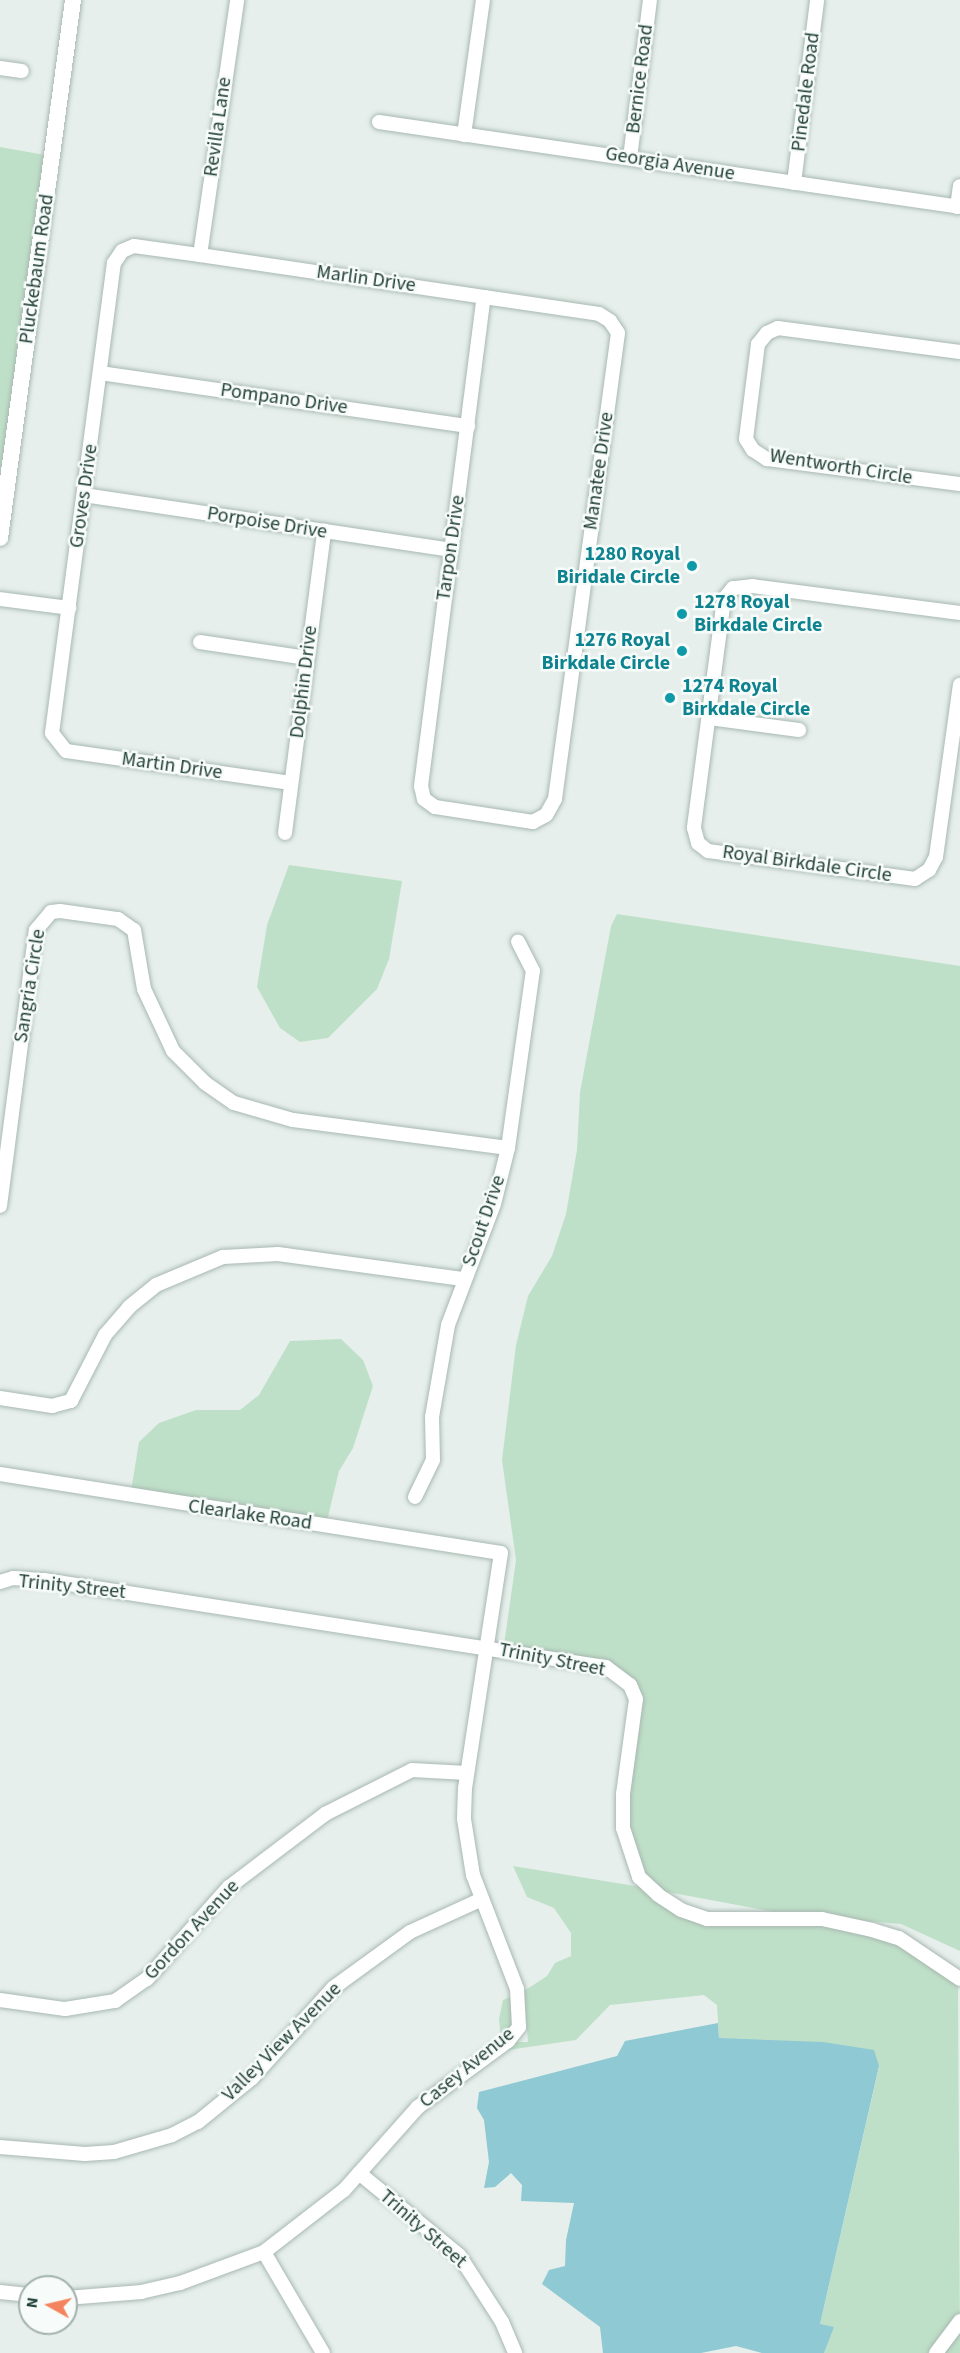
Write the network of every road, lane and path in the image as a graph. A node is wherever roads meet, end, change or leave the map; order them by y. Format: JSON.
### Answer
{"nodes":[{"id":1,"x":73,"y":0,"type":"edge"},
{"id":2,"x":237,"y":0,"type":"edge"},
{"id":3,"x":483,"y":0,"type":"edge"},
{"id":4,"x":650,"y":0,"type":"edge"},
{"id":5,"x":817,"y":0,"type":"edge"},
{"id":6,"x":0,"y":68,"type":"edge"},
{"id":7,"x":22,"y":71,"type":"dead end"},
{"id":8,"x":379,"y":122,"type":"dead end"},
{"id":9,"x":464,"y":135,"type":"junction"},
{"id":10,"x":630,"y":158,"type":"junction"},
{"id":11,"x":794,"y":183,"type":"junction"},
{"id":12,"x":960,"y":186,"type":"edge"},
{"id":13,"x":959,"y":207,"type":"edge"},
{"id":14,"x":122,"y":251,"type":"joint"},
{"id":15,"x":200,"y":255,"type":"junction"},
{"id":16,"x":484,"y":297,"type":"junction"},
{"id":17,"x":610,"y":321,"type":"joint"},
{"id":18,"x":960,"y":352,"type":"edge"},
{"id":19,"x":100,"y":373,"type":"junction"},
{"id":20,"x":468,"y":426,"type":"junction"},
{"id":21,"x":960,"y":484,"type":"edge"},
{"id":22,"x":84,"y":495,"type":"junction"},
{"id":23,"x":324,"y":531,"type":"junction"},
{"id":24,"x":0,"y":538,"type":"edge"},
{"id":25,"x":450,"y":550,"type":"junction"},
{"id":26,"x":0,"y":599,"type":"edge"},
{"id":27,"x":69,"y":608,"type":"junction"},
{"id":28,"x":960,"y":613,"type":"edge"},
{"id":29,"x":200,"y":642,"type":"dead end"},
{"id":30,"x":308,"y":658,"type":"junction"},
{"id":31,"x":960,"y":685,"type":"edge"},
{"id":32,"x":709,"y":718,"type":"junction"},
{"id":33,"x":799,"y":730,"type":"dead end"},
{"id":34,"x":56,"y":742,"type":"joint"},
{"id":35,"x":291,"y":783,"type":"junction"},
{"id":36,"x":424,"y":800,"type":"joint"},
{"id":37,"x":285,"y":833,"type":"dead end"},
{"id":38,"x":518,"y":942,"type":"dead end"},
{"id":39,"x":508,"y":1148,"type":"junction"},
{"id":40,"x":2,"y":1170,"type":"edge"},
{"id":41,"x":1,"y":1189,"type":"edge"},
{"id":42,"x":0,"y":1206,"type":"edge"},
{"id":43,"x":464,"y":1279,"type":"junction"},
{"id":44,"x":0,"y":1398,"type":"edge"},
{"id":45,"x":0,"y":1474,"type":"edge"},
{"id":46,"x":416,"y":1497,"type":"dead end"},
{"id":47,"x":501,"y":1553,"type":"joint"},
{"id":48,"x":0,"y":1582,"type":"edge"},
{"id":49,"x":486,"y":1647,"type":"junction"},
{"id":50,"x":467,"y":1773,"type":"junction"},
{"id":51,"x":482,"y":1899,"type":"junction"},
{"id":52,"x":960,"y":1979,"type":"edge"},
{"id":53,"x":0,"y":2000,"type":"edge"},
{"id":54,"x":0,"y":2148,"type":"edge"},
{"id":55,"x":358,"y":2173,"type":"junction"},
{"id":56,"x":264,"y":2252,"type":"junction"},
{"id":57,"x":0,"y":2292,"type":"edge"},
{"id":58,"x":18,"y":2294,"type":"edge"},
{"id":59,"x":78,"y":2297,"type":"edge"},
{"id":60,"x":960,"y":2321,"type":"edge"},
{"id":61,"x":323,"y":2353,"type":"edge"},
{"id":62,"x":515,"y":2353,"type":"edge"},
{"id":63,"x":936,"y":2353,"type":"edge"}],
"edges":[{"from":1,"to":24,"type":"street","name":"Pluckebaum Road"},
{"from":2,"to":15,"type":"street","name":"Revilla Lane"},
{"from":3,"to":9,"type":"street"},
{"from":4,"to":10,"type":"street","name":"Bernice Road"},
{"from":5,"to":11,"type":"street","name":"Pinedale Road"},
{"from":6,"to":7,"type":"street"},
{"from":8,"to":9,"type":"street","name":"Georgia Avenue"},
{"from":9,"to":10,"type":"street","name":"Georgia Avenue"},
{"from":10,"to":11,"type":"street","name":"Georgia Avenue"},
{"from":11,"to":13,"type":"street","name":"Georgia Avenue"},
{"from":12,"to":13,"type":"street"},
{"from":14,"to":15,"type":"street","name":"Marlin Drive"},
{"from":14,"to":19,"type":"street","name":"Groves Drive"},
{"from":15,"to":16,"type":"street","name":"Marlin Drive"},
{"from":16,"to":17,"type":"street","name":"Marlin Drive"},
{"from":16,"to":20,"type":"street","name":"Tarpon Drive"},
{"from":17,"to":36,"type":"street","name":"Manatee Drive"},
{"from":18,"to":21,"type":"street","name":"Wentworth Circle"},
{"from":19,"to":20,"type":"street","name":"Pompano Drive"},
{"from":19,"to":22,"type":"street","name":"Groves Drive"},
{"from":20,"to":25,"type":"street","name":"Tarpon Drive"},
{"from":22,"to":23,"type":"street","name":"Porpoise Drive"},
{"from":22,"to":27,"type":"street","name":"Groves Drive"},
{"from":23,"to":25,"type":"street","name":"Porpoise Drive"},
{"from":23,"to":30,"type":"street","name":"Dolphin Drive"},
{"from":25,"to":36,"type":"street","name":"Tarpon Drive"},
{"from":26,"to":27,"type":"street"},
{"from":27,"to":34,"type":"street","name":"Groves Drive"},
{"from":28,"to":32,"type":"street","name":"Royal Birkdale Circle"},
{"from":29,"to":30,"type":"street"},
{"from":30,"to":35,"type":"street","name":"Dolphin Drive"},
{"from":31,"to":32,"type":"street","name":"Royal Birkdale Circle"},
{"from":32,"to":33,"type":"street"},
{"from":34,"to":35,"type":"street","name":"Martin Drive"},
{"from":35,"to":37,"type":"street","name":"Dolphin Drive"},
{"from":38,"to":39,"type":"street","name":"Scout Drive"},
{"from":39,"to":40,"type":"street","name":"Sangria Circle"},
{"from":39,"to":43,"type":"street","name":"Scout Drive"},
{"from":40,"to":41,"type":"street","name":"Sangria Circle"},
{"from":41,"to":42,"type":"street","name":"Sangria Circle"},
{"from":43,"to":44,"type":"street"},
{"from":43,"to":46,"type":"street","name":"Scout Drive"},
{"from":45,"to":47,"type":"street","name":"Clearlake Road"},
{"from":47,"to":49,"type":"street","name":"Casey Avenue"},
{"from":48,"to":49,"type":"street","name":"Trinity Street"},
{"from":49,"to":50,"type":"street","name":"Casey Avenue"},
{"from":49,"to":52,"type":"street","name":"Trinity Street"},
{"from":50,"to":51,"type":"street","name":"Casey Avenue"},
{"from":50,"to":53,"type":"street","name":"Gordon Avenue"},
{"from":51,"to":54,"type":"street","name":"Valley View Avenue"},
{"from":51,"to":55,"type":"street","name":"Casey Avenue"},
{"from":55,"to":56,"type":"street","name":"Casey Avenue"},
{"from":55,"to":62,"type":"street","name":"Trinity Street"},
{"from":56,"to":59,"type":"street","name":"Casey Avenue"},
{"from":56,"to":61,"type":"street"},
{"from":57,"to":58,"type":"street"},
{"from":60,"to":63,"type":"street"}]}
